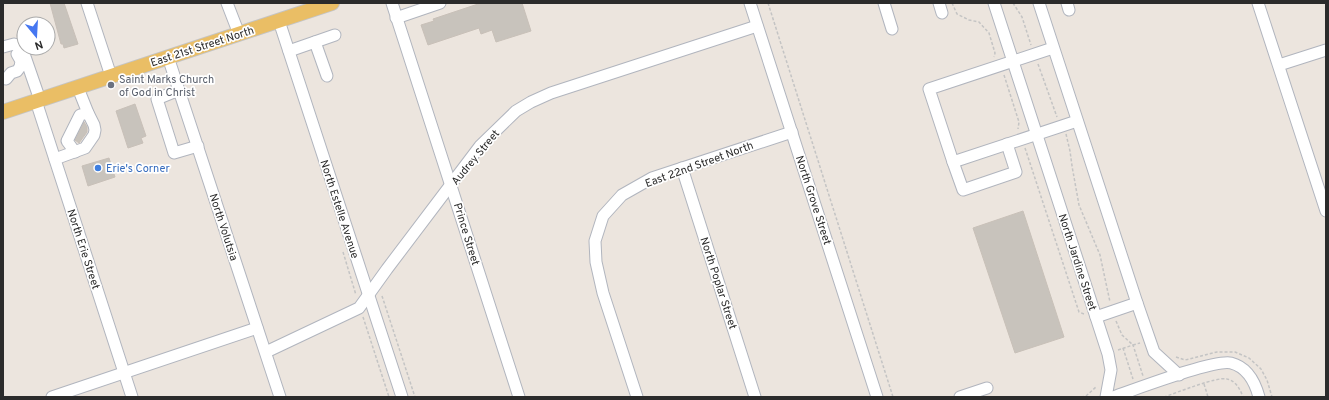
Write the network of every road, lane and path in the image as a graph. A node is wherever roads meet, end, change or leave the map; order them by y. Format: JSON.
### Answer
{"nodes":[{"id":1,"x":87,"y":3,"type":"edge"},
{"id":2,"x":227,"y":3,"type":"edge"},
{"id":3,"x":332,"y":3,"type":"edge"},
{"id":4,"x":392,"y":3,"type":"edge"},
{"id":5,"x":440,"y":3,"type":"edge"},
{"id":6,"x":750,"y":3,"type":"edge"},
{"id":7,"x":768,"y":3,"type":"edge"},
{"id":8,"x":884,"y":3,"type":"edge"},
{"id":9,"x":952,"y":3,"type":"edge"},
{"id":10,"x":994,"y":3,"type":"edge"},
{"id":11,"x":1039,"y":3,"type":"edge"},
{"id":12,"x":1258,"y":3,"type":"edge"},
{"id":13,"x":304,"y":7,"type":"edge"},
{"id":14,"x":396,"y":18,"type":"junction"},
{"id":15,"x":279,"y":21,"type":"junction"},
{"id":16,"x":757,"y":26,"type":"junction"},
{"id":17,"x":892,"y":29,"type":"dead end"},
{"id":18,"x":239,"y":34,"type":"junction"},
{"id":19,"x":335,"y":35,"type":"dead end"},
{"id":20,"x":315,"y":42,"type":"junction"},
{"id":21,"x":3,"y":47,"type":"edge"},
{"id":22,"x":1053,"y":48,"type":"junction"},
{"id":23,"x":1326,"y":50,"type":"edge"},
{"id":24,"x":289,"y":51,"type":"junction"},
{"id":25,"x":3,"y":54,"type":"edge"},
{"id":26,"x":168,"y":57,"type":"junction"},
{"id":27,"x":1013,"y":61,"type":"junction"},
{"id":28,"x":1279,"y":65,"type":"junction"},
{"id":29,"x":997,"y":66,"type":"junction"},
{"id":30,"x":30,"y":71,"type":"junction"},
{"id":31,"x":111,"y":76,"type":"junction"},
{"id":32,"x":327,"y":76,"type":"dead end"},
{"id":33,"x":5,"y":80,"type":"edge"},
{"id":34,"x":78,"y":88,"type":"junction"},
{"id":35,"x":179,"y":90,"type":"junction"},
{"id":36,"x":38,"y":100,"type":"junction"},
{"id":37,"x":3,"y":112,"type":"edge"},
{"id":38,"x":88,"y":113,"type":"junction"},
{"id":39,"x":1077,"y":121,"type":"junction"},
{"id":40,"x":792,"y":132,"type":"junction"},
{"id":41,"x":1036,"y":134,"type":"junction"},
{"id":42,"x":1022,"y":139,"type":"junction"},
{"id":43,"x":1007,"y":144,"type":"junction"},
{"id":44,"x":198,"y":146,"type":"junction"},
{"id":45,"x":75,"y":152,"type":"junction"},
{"id":46,"x":55,"y":159,"type":"junction"},
{"id":47,"x":953,"y":162,"type":"junction"},
{"id":48,"x":682,"y":168,"type":"junction"},
{"id":49,"x":451,"y":184,"type":"junction"},
{"id":50,"x":1326,"y":210,"type":"edge"},
{"id":51,"x":369,"y":295,"type":"junction"},
{"id":52,"x":382,"y":296,"type":"dead end"},
{"id":53,"x":1137,"y":302,"type":"junction"},
{"id":54,"x":1084,"y":315,"type":"dead end"},
{"id":55,"x":1096,"y":317,"type":"junction"},
{"id":56,"x":257,"y":328,"type":"junction"},
{"id":57,"x":1123,"y":348,"type":"junction"},
{"id":58,"x":266,"y":352,"type":"junction"},
{"id":59,"x":1108,"y":354,"type":"junction"},
{"id":60,"x":124,"y":373,"type":"junction"},
{"id":61,"x":1179,"y":375,"type":"junction"},
{"id":62,"x":1204,"y":384,"type":"junction"},
{"id":63,"x":1142,"y":387,"type":"junction"},
{"id":64,"x":988,"y":388,"type":"dead end"},
{"id":65,"x":52,"y":397,"type":"edge"},
{"id":66,"x":132,"y":397,"type":"edge"},
{"id":67,"x":280,"y":397,"type":"edge"},
{"id":68,"x":402,"y":397,"type":"edge"},
{"id":69,"x":415,"y":397,"type":"edge"},
{"id":70,"x":519,"y":397,"type":"edge"},
{"id":71,"x":637,"y":397,"type":"edge"},
{"id":72,"x":755,"y":397,"type":"edge"},
{"id":73,"x":877,"y":397,"type":"edge"},
{"id":74,"x":893,"y":397,"type":"edge"},
{"id":75,"x":960,"y":397,"type":"edge"},
{"id":76,"x":1081,"y":397,"type":"edge"},
{"id":77,"x":1086,"y":397,"type":"edge"},
{"id":78,"x":1106,"y":397,"type":"edge"},
{"id":79,"x":1112,"y":397,"type":"edge"},
{"id":80,"x":1164,"y":397,"type":"edge"},
{"id":81,"x":1208,"y":397,"type":"edge"},
{"id":82,"x":1243,"y":397,"type":"edge"},
{"id":83,"x":1259,"y":397,"type":"edge"}],
"edges":[{"from":1,"to":31,"type":"street"},
{"from":2,"to":18,"type":"street"},
{"from":3,"to":13,"type":"main road","name":"East 21st Street North"},
{"from":4,"to":14,"type":"street","name":"Prince Street"},
{"from":5,"to":14,"type":"street"},
{"from":6,"to":16,"type":"street","name":"North Grove Street"},
{"from":7,"to":74,"type":"path"},
{"from":8,"to":17,"type":"street"},
{"from":9,"to":29,"type":"path"},
{"from":10,"to":27,"type":"street","name":"North Jardine Street"},
{"from":11,"to":22,"type":"street"},
{"from":12,"to":28,"type":"street"},
{"from":13,"to":15,"type":"main road","name":"East 21st Street North"},
{"from":14,"to":49,"type":"street","name":"Prince Street"},
{"from":15,"to":18,"type":"main road","name":"East 21st Street North"},
{"from":15,"to":24,"type":"street","name":"North Estelle Avenue"},
{"from":16,"to":40,"type":"street","name":"North Grove Street"},
{"from":16,"to":49,"type":"street","name":"Audrey Street"},
{"from":18,"to":26,"type":"main road","name":"East 21st Street North"},
{"from":19,"to":20,"type":"street"},
{"from":20,"to":24,"type":"street"},
{"from":20,"to":32,"type":"street"},
{"from":21,"to":30,"type":"street","name":"North Erie Street"},
{"from":22,"to":27,"type":"street"},
{"from":22,"to":39,"type":"street"},
{"from":23,"to":28,"type":"street"},
{"from":24,"to":51,"type":"street","name":"North Estelle Avenue"},
{"from":25,"to":33,"type":"street"},
{"from":26,"to":31,"type":"main road","name":"East 21st Street North"},
{"from":26,"to":35,"type":"street","name":"North Volutsia"},
{"from":27,"to":29,"type":"street"},
{"from":27,"to":41,"type":"street","name":"North Jardine Street"},
{"from":28,"to":50,"type":"street"},
{"from":29,"to":42,"type":"path"},
{"from":29,"to":47,"type":"street"},
{"from":30,"to":33,"type":"street"},
{"from":30,"to":36,"type":"street","name":"North Erie Street"},
{"from":31,"to":34,"type":"main road","name":"East 21st Street North"},
{"from":34,"to":36,"type":"main road","name":"East 21st Street North"},
{"from":34,"to":38,"type":"street"},
{"from":35,"to":44,"type":"street","name":"North Volutsia"},
{"from":35,"to":44,"type":"street"},
{"from":36,"to":37,"type":"main road","name":"East 21st Street North"},
{"from":36,"to":46,"type":"street","name":"North Erie Street"},
{"from":38,"to":45,"type":"street"},
{"from":38,"to":45,"type":"street"},
{"from":39,"to":41,"type":"street"},
{"from":39,"to":53,"type":"street"},
{"from":40,"to":48,"type":"street","name":"East 22nd Street North"},
{"from":40,"to":73,"type":"street","name":"North Grove Street"},
{"from":41,"to":42,"type":"street"},
{"from":41,"to":55,"type":"street","name":"North Jardine Street"},
{"from":42,"to":43,"type":"street"},
{"from":42,"to":54,"type":"path"},
{"from":43,"to":47,"type":"street"},
{"from":43,"to":47,"type":"street"},
{"from":44,"to":56,"type":"street","name":"North Volutsia"},
{"from":45,"to":46,"type":"street"},
{"from":46,"to":60,"type":"street","name":"North Erie Street"},
{"from":48,"to":71,"type":"street","name":"East 22nd Street North"},
{"from":48,"to":72,"type":"street","name":"North Poplar Street"},
{"from":49,"to":51,"type":"street","name":"Audrey Street"},
{"from":49,"to":70,"type":"street","name":"Prince Street"},
{"from":51,"to":58,"type":"street","name":"Audrey Street"},
{"from":51,"to":68,"type":"street","name":"North Estelle Avenue"},
{"from":52,"to":69,"type":"path"},
{"from":53,"to":55,"type":"street","name":"North Jardine Street"},
{"from":53,"to":61,"type":"street"},
{"from":55,"to":59,"type":"street"},
{"from":56,"to":58,"type":"street","name":"North Volutsia"},
{"from":56,"to":60,"type":"street"},
{"from":57,"to":59,"type":"path"},
{"from":57,"to":63,"type":"path"},
{"from":57,"to":63,"type":"path"},
{"from":58,"to":67,"type":"street","name":"North Volutsia"},
{"from":59,"to":78,"type":"street"},
{"from":60,"to":65,"type":"street"},
{"from":60,"to":66,"type":"street","name":"North Erie Street"},
{"from":61,"to":63,"type":"street"},
{"from":61,"to":83,"type":"street"},
{"from":62,"to":80,"type":"path"},
{"from":62,"to":81,"type":"path"},
{"from":62,"to":82,"type":"path"},
{"from":63,"to":79,"type":"street"},
{"from":64,"to":75,"type":"street"},
{"from":76,"to":77,"type":"path"}]}
